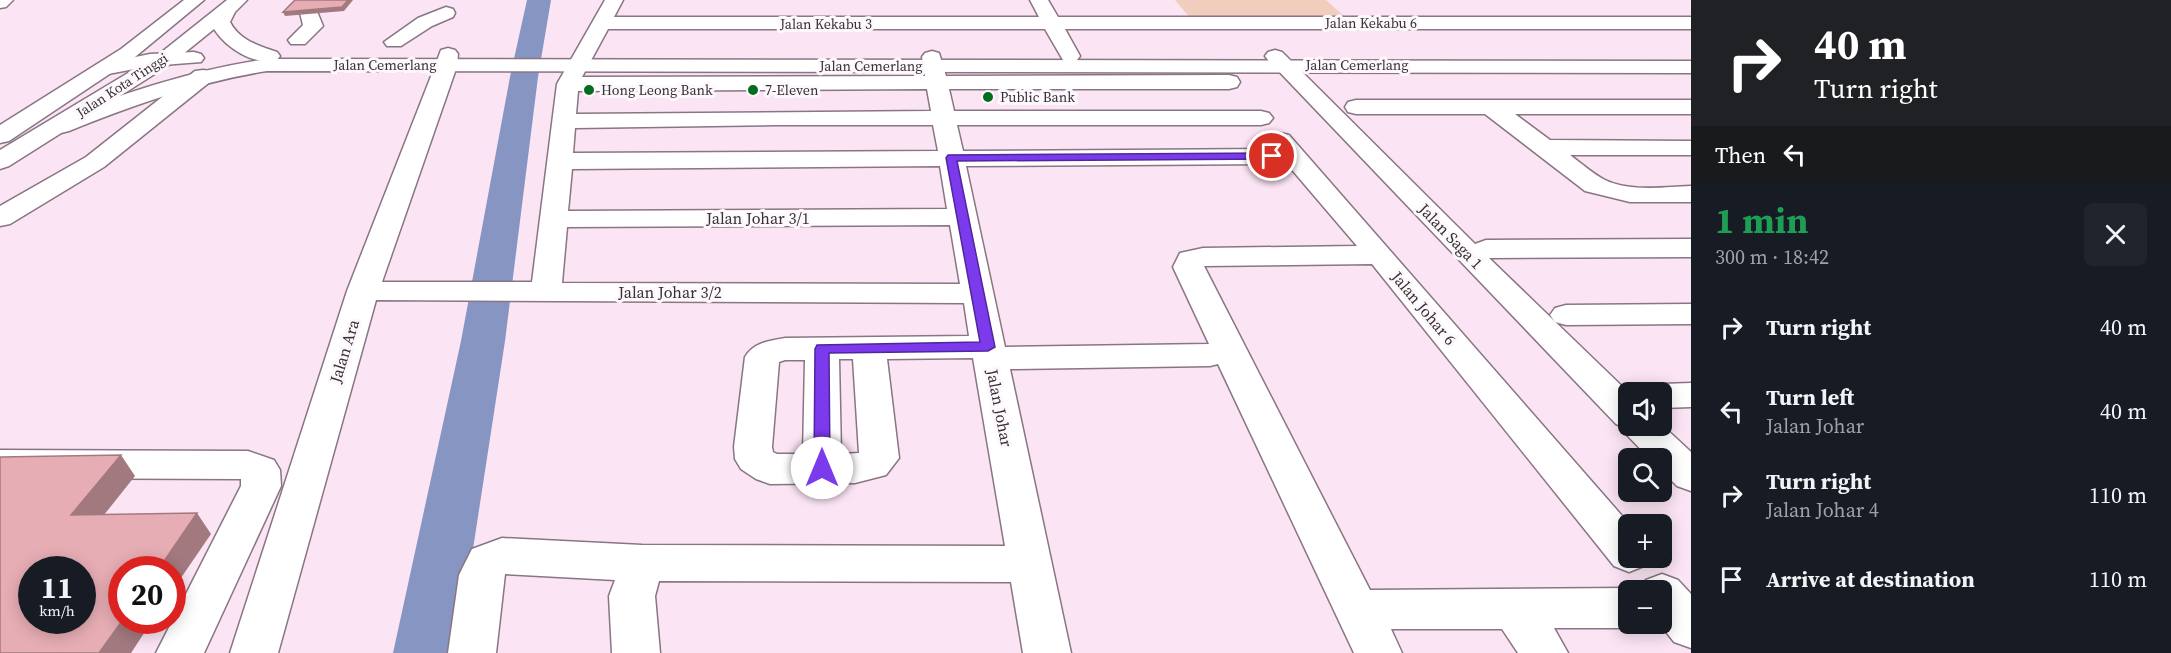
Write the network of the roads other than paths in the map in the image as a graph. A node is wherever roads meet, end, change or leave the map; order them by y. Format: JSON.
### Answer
{"nodes":[{"id":1,"x":4,"y":0,"type":"edge"},
{"id":2,"x":195,"y":0,"type":"edge"},
{"id":3,"x":613,"y":1,"type":"edge"},
{"id":4,"x":1039,"y":1,"type":"edge"},
{"id":5,"x":1016,"y":2,"type":"dead end"},
{"id":6,"x":0,"y":3,"type":"edge"},
{"id":7,"x":636,"y":3,"type":"dead end"},
{"id":8,"x":838,"y":3,"type":"dead end"},
{"id":9,"x":232,"y":5,"type":"edge"},
{"id":10,"x":1351,"y":6,"type":"dead end"},
{"id":11,"x":1413,"y":6,"type":"dead end"},
{"id":12,"x":1479,"y":7,"type":"dead end"},
{"id":13,"x":1168,"y":8,"type":"dead end"},
{"id":14,"x":309,"y":13,"type":"edge"},
{"id":15,"x":446,"y":13,"type":"dead end"},
{"id":16,"x":601,"y":23,"type":"junction"},
{"id":17,"x":1373,"y":23,"type":"junction"},
{"id":18,"x":1438,"y":23,"type":"junction"},
{"id":19,"x":1504,"y":23,"type":"junction"},
{"id":20,"x":1691,"y":23,"type":"edge"},
{"id":21,"x":838,"y":24,"type":"junction"},
{"id":22,"x":1052,"y":24,"type":"junction"},
{"id":23,"x":1182,"y":24,"type":"junction"},
{"id":24,"x":298,"y":40,"type":"dead end"},
{"id":25,"x":394,"y":42,"type":"dead end"},
{"id":26,"x":270,"y":56,"type":"junction"},
{"id":27,"x":1070,"y":56,"type":"junction"},
{"id":28,"x":1691,"y":57,"type":"edge"},
{"id":29,"x":165,"y":59,"type":"junction"},
{"id":30,"x":455,"y":60,"type":"junction"},
{"id":31,"x":1279,"y":61,"type":"junction"},
{"id":32,"x":572,"y":64,"type":"junction"},
{"id":33,"x":1691,"y":67,"type":"edge"},
{"id":34,"x":934,"y":68,"type":"junction"},
{"id":35,"x":103,"y":69,"type":"junction"},
{"id":36,"x":1222,"y":74,"type":"junction"},
{"id":37,"x":203,"y":76,"type":"junction"},
{"id":38,"x":779,"y":83,"type":"junction"},
{"id":39,"x":1491,"y":107,"type":"junction"},
{"id":40,"x":1691,"y":107,"type":"edge"},
{"id":41,"x":1356,"y":108,"type":"dead end"},
{"id":42,"x":775,"y":118,"type":"junction"},
{"id":43,"x":944,"y":118,"type":"junction"},
{"id":44,"x":1261,"y":118,"type":"junction"},
{"id":45,"x":564,"y":121,"type":"junction"},
{"id":46,"x":61,"y":126,"type":"junction"},
{"id":47,"x":0,"y":136,"type":"edge"},
{"id":48,"x":1544,"y":147,"type":"junction"},
{"id":49,"x":1691,"y":148,"type":"edge"},
{"id":50,"x":1294,"y":156,"type":"junction"},
{"id":51,"x":951,"y":158,"type":"junction"},
{"id":52,"x":770,"y":159,"type":"junction"},
{"id":53,"x":0,"y":161,"type":"edge"},
{"id":54,"x":560,"y":161,"type":"junction"},
{"id":55,"x":1691,"y":194,"type":"edge"},
{"id":56,"x":963,"y":217,"type":"junction"},
{"id":57,"x":0,"y":218,"type":"edge"},
{"id":58,"x":554,"y":219,"type":"junction"},
{"id":59,"x":1691,"y":248,"type":"edge"},
{"id":60,"x":1486,"y":249,"type":"dead end"},
{"id":61,"x":1380,"y":255,"type":"junction"},
{"id":62,"x":378,"y":291,"type":"junction"},
{"id":63,"x":534,"y":292,"type":"junction"},
{"id":64,"x":978,"y":294,"type":"junction"},
{"id":65,"x":1691,"y":314,"type":"edge"},
{"id":66,"x":1566,"y":315,"type":"dead end"},
{"id":67,"x":869,"y":348,"type":"junction"},
{"id":68,"x":822,"y":349,"type":"junction"},
{"id":69,"x":989,"y":352,"type":"junction"},
{"id":70,"x":1210,"y":355,"type":"dead end"},
{"id":71,"x":1691,"y":395,"type":"edge"},
{"id":72,"x":1672,"y":396,"type":"edge"},
{"id":73,"x":1618,"y":404,"type":"edge"},
{"id":74,"x":1650,"y":436,"type":"edge"},
{"id":75,"x":0,"y":464,"type":"edge"},
{"id":76,"x":822,"y":468,"type":"junction"},
{"id":77,"x":1691,"y":477,"type":"edge"},
{"id":78,"x":1618,"y":541,"type":"edge"},
{"id":79,"x":642,"y":563,"type":"junction"},
{"id":80,"x":1030,"y":564,"type":"junction"},
{"id":81,"x":1641,"y":568,"type":"edge"},
{"id":82,"x":1650,"y":580,"type":"edge"},
{"id":83,"x":1618,"y":608,"type":"edge"},
{"id":84,"x":1515,"y":609,"type":"junction"},
{"id":85,"x":1357,"y":610,"type":"junction"},
{"id":86,"x":180,"y":653,"type":"edge"},
{"id":87,"x":254,"y":653,"type":"edge"},
{"id":88,"x":472,"y":653,"type":"edge"},
{"id":89,"x":636,"y":653,"type":"edge"},
{"id":90,"x":1047,"y":653,"type":"edge"},
{"id":91,"x":1378,"y":653,"type":"edge"},
{"id":92,"x":1544,"y":653,"type":"edge"}],
"edges":[{"from":1,"to":6,"type":"main road"},
{"from":2,"to":35,"type":"main road","name":"Jalan Kota Tinggi"},
{"from":3,"to":7,"type":"main road"},
{"from":3,"to":16,"type":"main road"},
{"from":4,"to":5,"type":"main road"},
{"from":4,"to":22,"type":"main road"},
{"from":8,"to":21,"type":"main road"},
{"from":9,"to":26,"type":"main road"},
{"from":9,"to":29,"type":"main road","name":"Jalan Kota Tinggi"},
{"from":10,"to":17,"type":"main road"},
{"from":11,"to":18,"type":"main road"},
{"from":12,"to":19,"type":"main road"},
{"from":13,"to":23,"type":"main road"},
{"from":14,"to":24,"type":"main road"},
{"from":15,"to":25,"type":"main road"},
{"from":16,"to":21,"type":"main road","name":"Jalan Kekabu 3"},
{"from":16,"to":32,"type":"main road"},
{"from":17,"to":18,"type":"main road","name":"Jalan Kekabu 6"},
{"from":17,"to":23,"type":"main road","name":"Jalan Kekabu 6"},
{"from":18,"to":19,"type":"main road","name":"Jalan Kekabu 6"},
{"from":19,"to":20,"type":"main road","name":"Jalan Kekabu 6"},
{"from":21,"to":22,"type":"main road","name":"Jalan Kekabu 3"},
{"from":22,"to":23,"type":"main road","name":"Jalan Kekabu 6"},
{"from":22,"to":27,"type":"main road"},
{"from":26,"to":29,"type":"main road","name":"Jalan Cemerlang"},
{"from":26,"to":30,"type":"main road","name":"Jalan Cemerlang"},
{"from":27,"to":31,"type":"main road","name":"Jalan Cemerlang"},
{"from":27,"to":34,"type":"main road","name":"Jalan Cemerlang"},
{"from":28,"to":31,"type":"main road","name":"Jalan Cemerlang"},
{"from":29,"to":35,"type":"main road","name":"Jalan Cemerlang"},
{"from":29,"to":46,"type":"main road","name":"Jalan Kota Tinggi"},
{"from":30,"to":32,"type":"main road","name":"Jalan Cemerlang"},
{"from":30,"to":37,"type":"main road","name":"Jalan Cemerlang"},
{"from":30,"to":62,"type":"main road","name":"Jalan Ara"},
{"from":31,"to":33,"type":"main road","name":"Jalan Cemerlang"},
{"from":31,"to":36,"type":"main road","name":"Jalan Cemerlang"},
{"from":31,"to":73,"type":"main road","name":"Jalan Saga 1"},
{"from":32,"to":34,"type":"main road","name":"Jalan Cemerlang"},
{"from":32,"to":38,"type":"main road"},
{"from":32,"to":45,"type":"main road"},
{"from":34,"to":36,"type":"main road","name":"Jalan Cemerlang"},
{"from":34,"to":38,"type":"main road"},
{"from":34,"to":43,"type":"main road","name":"Jalan Johar"},
{"from":35,"to":47,"type":"main road","name":"Jalan Kota Tinggi"},
{"from":36,"to":44,"type":"main road","name":"Jalan Johar 6"},
{"from":37,"to":46,"type":"main road","name":"Jalan Cemerlang"},
{"from":37,"to":57,"type":"main road"},
{"from":38,"to":42,"type":"main road"},
{"from":39,"to":40,"type":"main road"},
{"from":39,"to":41,"type":"main road"},
{"from":39,"to":48,"type":"main road"},
{"from":42,"to":43,"type":"main road"},
{"from":42,"to":45,"type":"main road"},
{"from":42,"to":52,"type":"main road"},
{"from":43,"to":44,"type":"main road"},
{"from":43,"to":51,"type":"main road","name":"Jalan Johar"},
{"from":44,"to":50,"type":"main road","name":"Jalan Johar 6"},
{"from":45,"to":54,"type":"main road"},
{"from":46,"to":53,"type":"main road","name":"Jalan Kota Tinggi"},
{"from":48,"to":49,"type":"main road"},
{"from":48,"to":55,"type":"main road"},
{"from":50,"to":51,"type":"main road"},
{"from":50,"to":61,"type":"main road","name":"Jalan Johar 6"},
{"from":51,"to":52,"type":"main road"},
{"from":51,"to":56,"type":"main road","name":"Jalan Johar"},
{"from":52,"to":54,"type":"main road"},
{"from":54,"to":58,"type":"main road"},
{"from":56,"to":58,"type":"main road","name":"Jalan Johar 3/1"},
{"from":56,"to":64,"type":"main road","name":"Jalan Johar"},
{"from":58,"to":63,"type":"main road"},
{"from":59,"to":60,"type":"main road"},
{"from":61,"to":78,"type":"main road","name":"Jalan Johar 6"},
{"from":61,"to":85,"type":"main road"},
{"from":62,"to":63,"type":"main road","name":"Jalan Johar 3/2"},
{"from":62,"to":87,"type":"main road","name":"Jalan Ara"},
{"from":63,"to":64,"type":"main road","name":"Jalan Johar 3/2"},
{"from":64,"to":69,"type":"main road","name":"Jalan Johar"},
{"from":65,"to":66,"type":"main road"},
{"from":67,"to":68,"type":"main road"},
{"from":67,"to":69,"type":"main road"},
{"from":67,"to":76,"type":"main road"},
{"from":68,"to":76,"type":"main road"},
{"from":68,"to":76,"type":"main road"},
{"from":69,"to":70,"type":"main road"},
{"from":69,"to":80,"type":"main road","name":"Jalan Johar"},
{"from":71,"to":72,"type":"main road"},
{"from":74,"to":77,"type":"main road"},
{"from":75,"to":86,"type":"main road"},
{"from":79,"to":80,"type":"main road"},
{"from":79,"to":88,"type":"main road"},
{"from":79,"to":89,"type":"main road"},
{"from":80,"to":90,"type":"main road","name":"Jalan Johar"},
{"from":81,"to":82,"type":"main road"},
{"from":83,"to":84,"type":"main road"},
{"from":84,"to":85,"type":"main road"},
{"from":84,"to":92,"type":"main road"},
{"from":85,"to":91,"type":"main road"}]}
